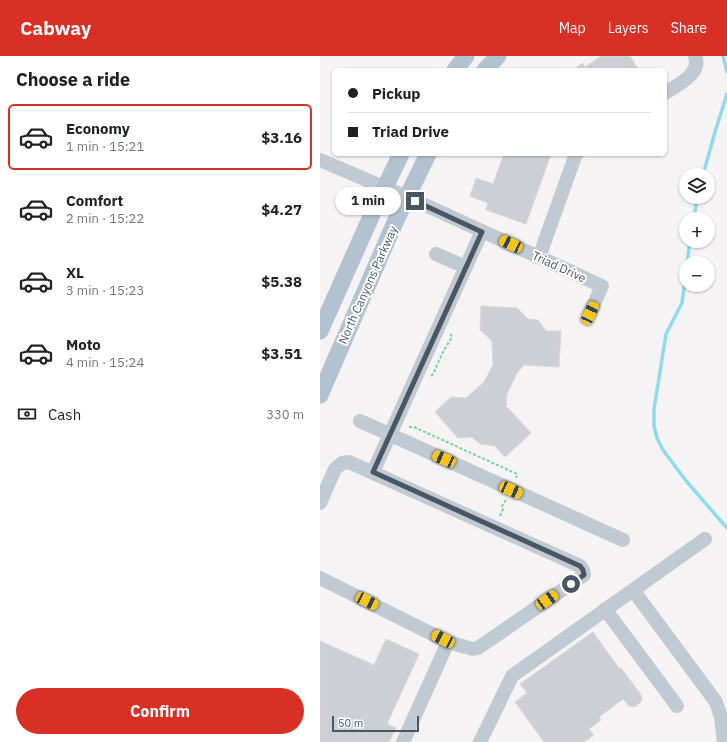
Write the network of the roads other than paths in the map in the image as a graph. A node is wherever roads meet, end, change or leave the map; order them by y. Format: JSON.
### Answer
{"nodes":[{"id":1,"x":466,"y":56,"type":"edge"},
{"id":2,"x":498,"y":56,"type":"edge"},
{"id":3,"x":695,"y":56,"type":"edge"},
{"id":4,"x":457,"y":68,"type":"edge"},
{"id":5,"x":488,"y":68,"type":"edge"},
{"id":6,"x":667,"y":92,"type":"edge"},
{"id":7,"x":400,"y":156,"type":"edge"},
{"id":8,"x":427,"y":156,"type":"edge"},
{"id":9,"x":575,"y":156,"type":"edge"},
{"id":10,"x":320,"y":160,"type":"edge"},
{"id":11,"x":384,"y":188,"type":"junction"},
{"id":12,"x":407,"y":198,"type":"junction"},
{"id":13,"x":482,"y":232,"type":"junction"},
{"id":14,"x":436,"y":254,"type":"dead end"},
{"id":15,"x":539,"y":257,"type":"junction"},
{"id":16,"x":466,"y":267,"type":"junction"},
{"id":17,"x":590,"y":313,"type":"dead end"},
{"id":18,"x":320,"y":331,"type":"edge"},
{"id":19,"x":320,"y":395,"type":"edge"},
{"id":20,"x":360,"y":422,"type":"dead end"},
{"id":21,"x":390,"y":435,"type":"junction"},
{"id":22,"x":373,"y":472,"type":"junction"},
{"id":23,"x":320,"y":503,"type":"edge"},
{"id":24,"x":704,"y":539,"type":"dead end"},
{"id":25,"x":623,"y":540,"type":"dead end"},
{"id":26,"x":320,"y":578,"type":"edge"},
{"id":27,"x":633,"y":590,"type":"junction"},
{"id":28,"x":605,"y":609,"type":"junction"},
{"id":29,"x":448,"y":642,"type":"junction"},
{"id":30,"x":676,"y":706,"type":"dead end"},
{"id":31,"x":403,"y":742,"type":"edge"},
{"id":32,"x":480,"y":742,"type":"edge"},
{"id":33,"x":724,"y":742,"type":"edge"}],
"edges":[{"from":1,"to":4,"type":"main road"},
{"from":2,"to":5,"type":"main road"},
{"from":3,"to":6,"type":"street"},
{"from":7,"to":11,"type":"main road","name":"North Canyons Parkway"},
{"from":8,"to":12,"type":"main road","name":"North Canyons Parkway"},
{"from":9,"to":15,"type":"street"},
{"from":10,"to":11,"type":"street","name":"Triad Drive"},
{"from":11,"to":12,"type":"street","name":"Triad Drive"},
{"from":11,"to":18,"type":"main road","name":"North Canyons Parkway"},
{"from":12,"to":13,"type":"street","name":"Triad Drive"},
{"from":12,"to":19,"type":"main road","name":"North Canyons Parkway"},
{"from":13,"to":15,"type":"street","name":"Triad Drive"},
{"from":13,"to":16,"type":"street"},
{"from":14,"to":16,"type":"street"},
{"from":15,"to":17,"type":"street","name":"Triad Drive"},
{"from":16,"to":21,"type":"street"},
{"from":20,"to":21,"type":"street"},
{"from":21,"to":22,"type":"street"},
{"from":21,"to":25,"type":"street"},
{"from":22,"to":23,"type":"street"},
{"from":22,"to":29,"type":"street"},
{"from":24,"to":27,"type":"street"},
{"from":26,"to":29,"type":"street"},
{"from":27,"to":28,"type":"street"},
{"from":27,"to":33,"type":"street"},
{"from":28,"to":30,"type":"street"},
{"from":28,"to":32,"type":"street"},
{"from":29,"to":31,"type":"street"}]}
